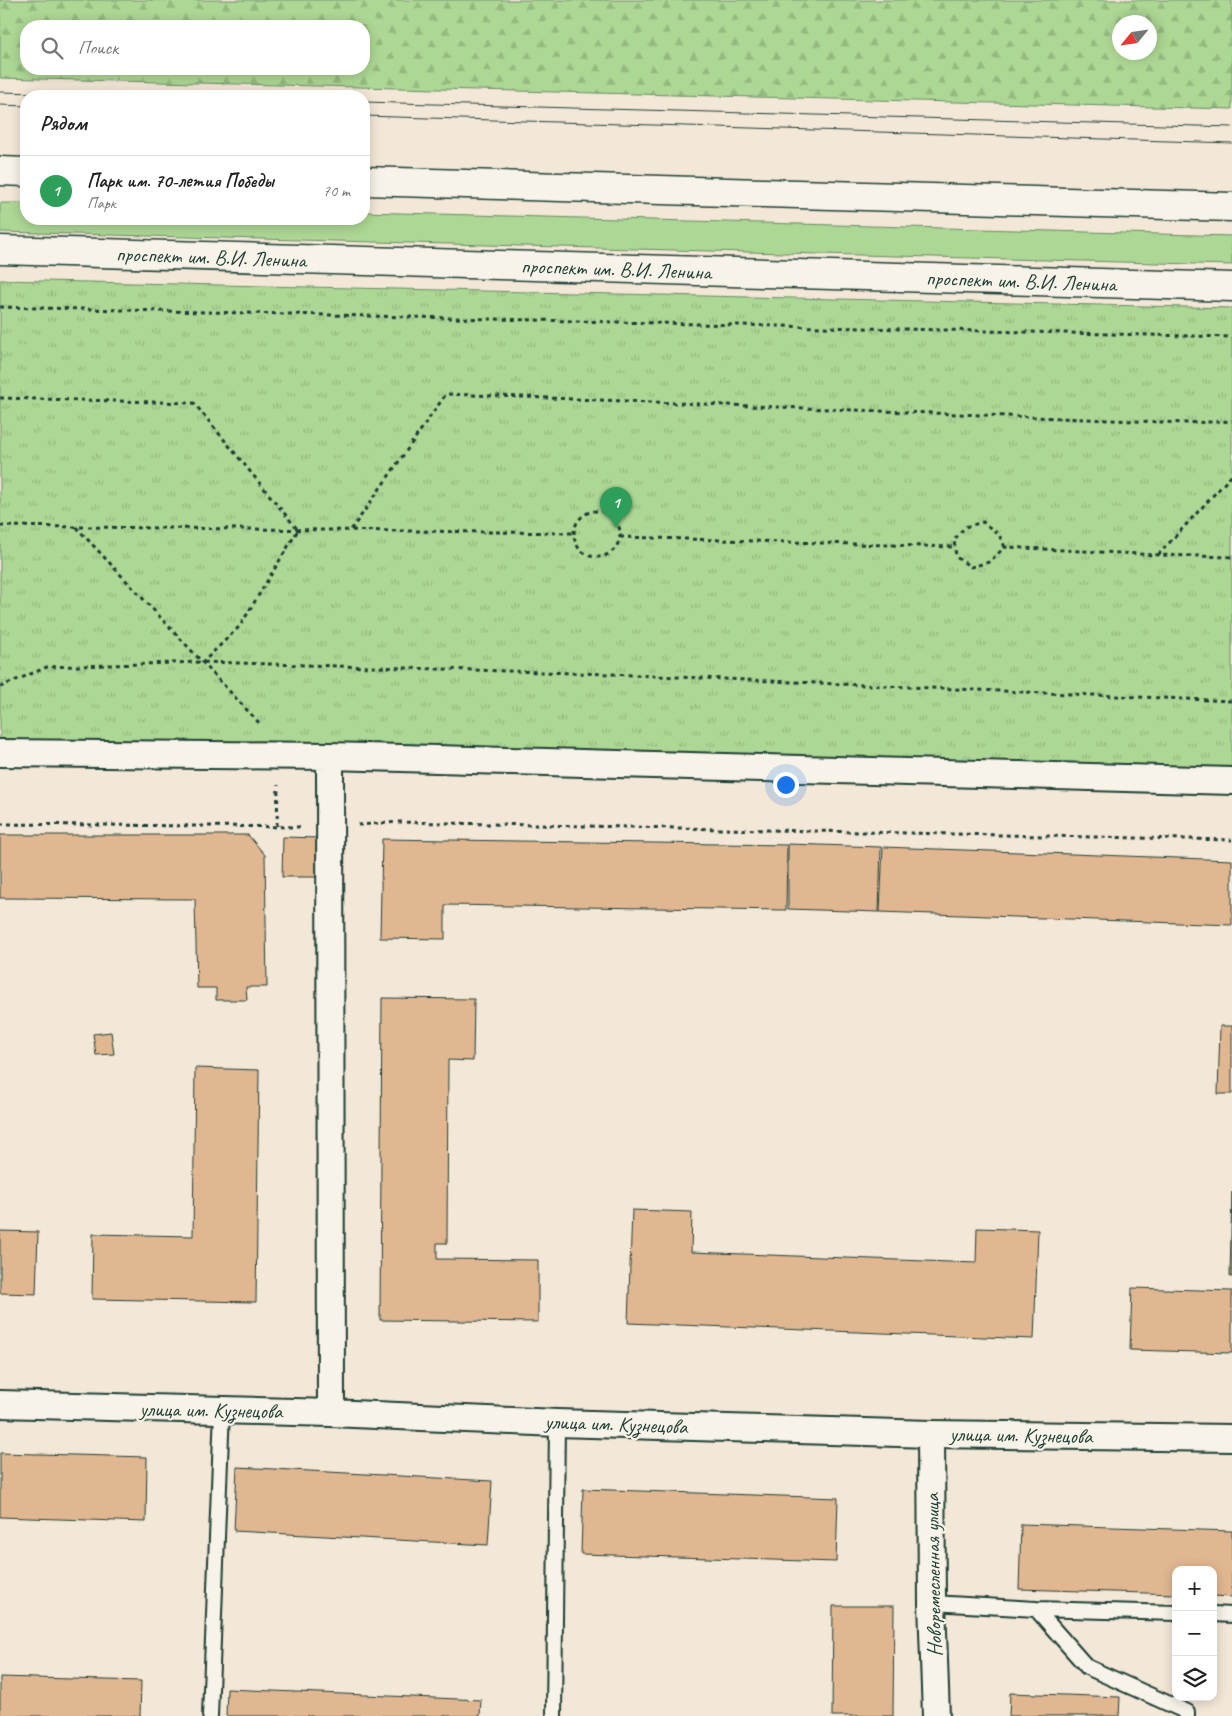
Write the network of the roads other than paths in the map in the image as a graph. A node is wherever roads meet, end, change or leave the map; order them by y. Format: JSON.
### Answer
{"nodes":[{"id":1,"x":0,"y":171,"type":"edge"},
{"id":2,"x":20,"y":172,"type":"edge"},
{"id":3,"x":370,"y":182,"type":"edge"},
{"id":4,"x":1232,"y":207,"type":"edge"},
{"id":5,"x":0,"y":250,"type":"edge"},
{"id":6,"x":1232,"y":287,"type":"edge"},
{"id":7,"x":0,"y":753,"type":"edge"},
{"id":8,"x":330,"y":756,"type":"junction"},
{"id":9,"x":1232,"y":781,"type":"edge"},
{"id":10,"x":0,"y":1404,"type":"edge"},
{"id":11,"x":222,"y":1410,"type":"junction"},
{"id":12,"x":331,"y":1413,"type":"junction"},
{"id":13,"x":557,"y":1423,"type":"junction"},
{"id":14,"x":931,"y":1434,"type":"junction"},
{"id":15,"x":1232,"y":1438,"type":"edge"},
{"id":16,"x":932,"y":1603,"type":"junction"},
{"id":17,"x":1036,"y":1608,"type":"junction"},
{"id":18,"x":1172,"y":1613,"type":"edge"},
{"id":19,"x":1217,"y":1614,"type":"edge"},
{"id":20,"x":1232,"y":1615,"type":"edge"},
{"id":21,"x":210,"y":1716,"type":"edge"},
{"id":22,"x":554,"y":1716,"type":"edge"},
{"id":23,"x":936,"y":1716,"type":"edge"},
{"id":24,"x":1187,"y":1716,"type":"edge"}],
"edges":[{"from":1,"to":2,"type":"main road"},
{"from":3,"to":4,"type":"main road"},
{"from":5,"to":6,"type":"main road","name":"проспект им. В.И. Ленина"},
{"from":7,"to":8,"type":"street"},
{"from":8,"to":9,"type":"street"},
{"from":8,"to":12,"type":"street"},
{"from":10,"to":11,"type":"street","name":"улица им. Кузнецова"},
{"from":11,"to":12,"type":"street","name":"улица им. Кузнецова"},
{"from":11,"to":21,"type":"lane"},
{"from":12,"to":13,"type":"street","name":"улица им. Кузнецова"},
{"from":13,"to":14,"type":"street","name":"улица им. Кузнецова"},
{"from":13,"to":22,"type":"lane"},
{"from":14,"to":15,"type":"street","name":"улица им. Кузнецова"},
{"from":14,"to":16,"type":"street","name":"Новоремесленная улица"},
{"from":16,"to":17,"type":"lane"},
{"from":16,"to":23,"type":"street","name":"Новоремесленная улица"},
{"from":17,"to":18,"type":"lane"},
{"from":17,"to":24,"type":"lane"},
{"from":19,"to":20,"type":"lane"}]}
